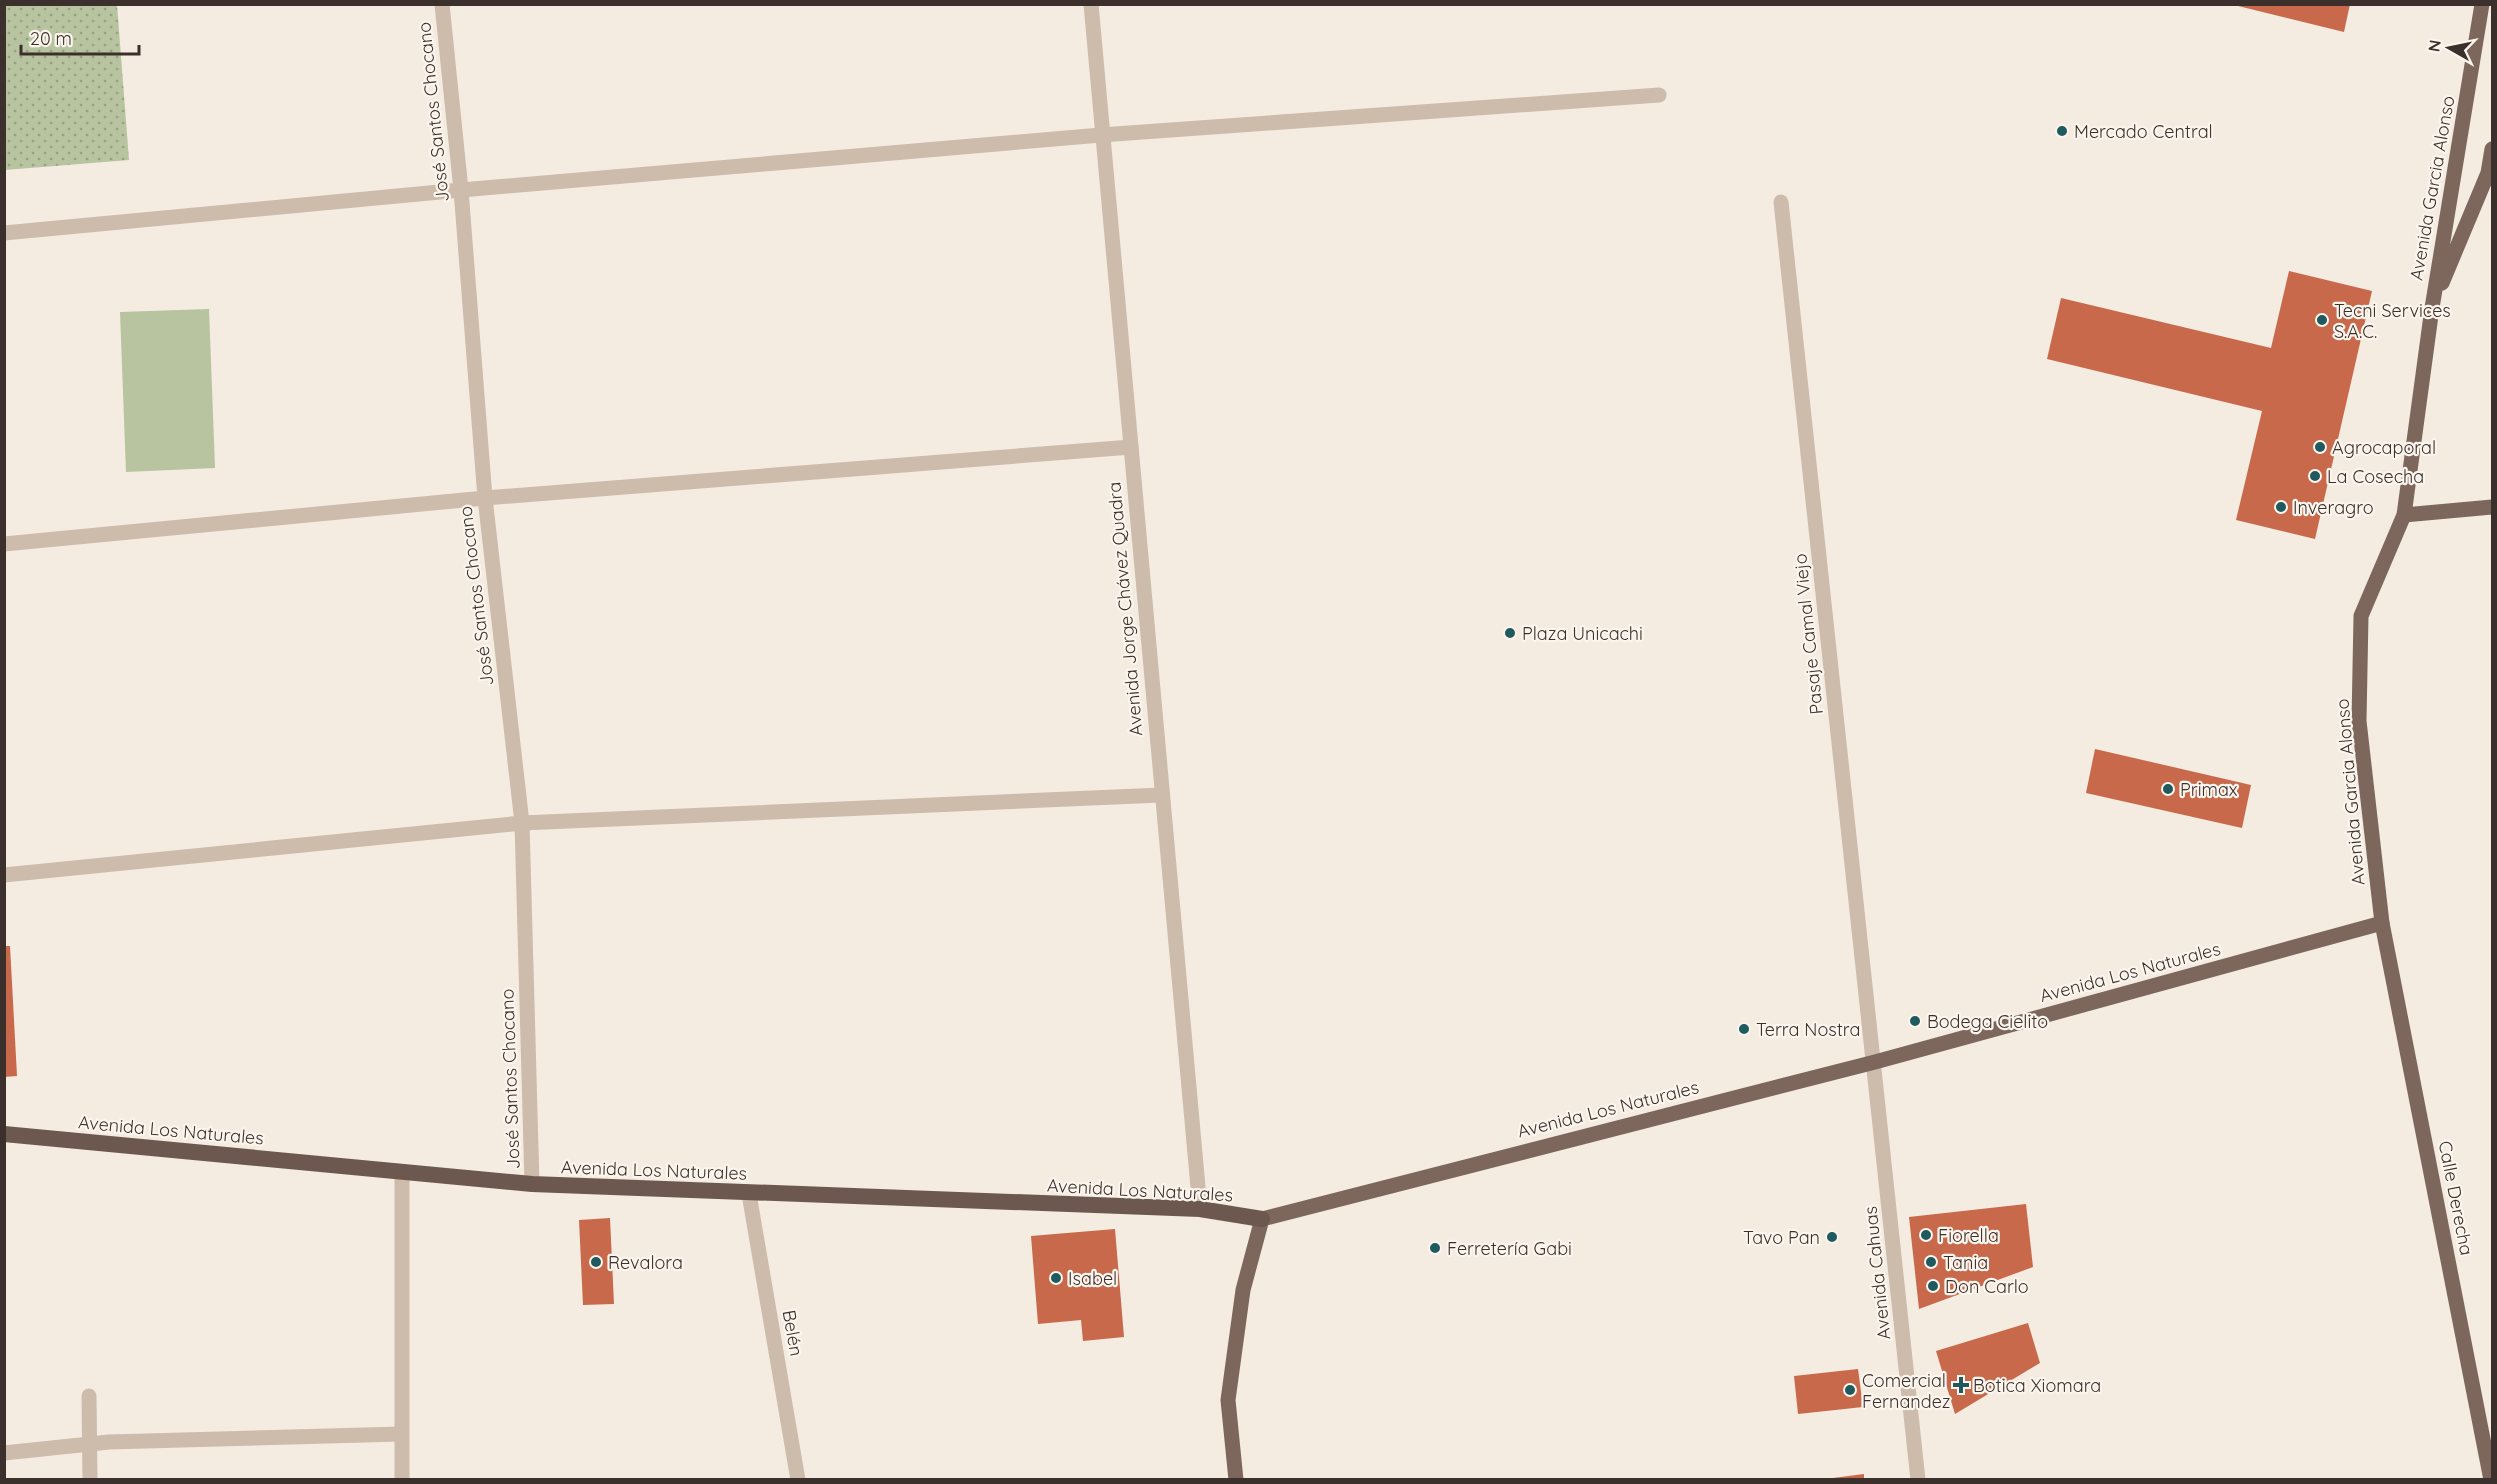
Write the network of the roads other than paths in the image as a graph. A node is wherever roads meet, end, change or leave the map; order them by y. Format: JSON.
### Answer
{"nodes":[{"id":1,"x":442,"y":4,"type":"edge"},
{"id":2,"x":1091,"y":4,"type":"edge"},
{"id":3,"x":2482,"y":4,"type":"edge"},
{"id":4,"x":1659,"y":95,"type":"dead end"},
{"id":5,"x":1101,"y":135,"type":"junction"},
{"id":6,"x":2493,"y":149,"type":"edge"},
{"id":7,"x":461,"y":190,"type":"junction"},
{"id":8,"x":1781,"y":202,"type":"dead end"},
{"id":9,"x":4,"y":233,"type":"edge"},
{"id":10,"x":2432,"y":308,"type":"junction"},
{"id":11,"x":1131,"y":447,"type":"junction"},
{"id":12,"x":485,"y":498,"type":"junction"},
{"id":13,"x":2493,"y":507,"type":"edge"},
{"id":14,"x":2404,"y":515,"type":"junction"},
{"id":15,"x":4,"y":544,"type":"edge"},
{"id":16,"x":1161,"y":795,"type":"junction"},
{"id":17,"x":522,"y":823,"type":"junction"},
{"id":18,"x":4,"y":875,"type":"edge"},
{"id":19,"x":2382,"y":923,"type":"junction"},
{"id":20,"x":1875,"y":1062,"type":"junction"},
{"id":21,"x":4,"y":1134,"type":"edge"},
{"id":22,"x":402,"y":1172,"type":"junction"},
{"id":23,"x":532,"y":1184,"type":"junction"},
{"id":24,"x":749,"y":1194,"type":"junction"},
{"id":25,"x":1200,"y":1209,"type":"junction"},
{"id":26,"x":1262,"y":1219,"type":"junction"},
{"id":27,"x":89,"y":1396,"type":"dead end"},
{"id":28,"x":402,"y":1434,"type":"junction"},
{"id":29,"x":88,"y":1444,"type":"junction"},
{"id":30,"x":4,"y":1453,"type":"edge"},
{"id":31,"x":90,"y":1479,"type":"edge"},
{"id":32,"x":402,"y":1479,"type":"edge"},
{"id":33,"x":798,"y":1479,"type":"edge"},
{"id":34,"x":1236,"y":1479,"type":"edge"},
{"id":35,"x":1918,"y":1479,"type":"edge"},
{"id":36,"x":2492,"y":1479,"type":"edge"}],
"edges":[{"from":1,"to":7,"type":"street","name":"José Santos Chocano"},
{"from":2,"to":5,"type":"street","name":"Avenida Jorge Chávez Quadra"},
{"from":3,"to":10,"type":"main road","name":"Avenida Garcia Alonso"},
{"from":4,"to":5,"type":"street"},
{"from":5,"to":7,"type":"street"},
{"from":5,"to":11,"type":"street","name":"Avenida Jorge Chávez Quadra"},
{"from":6,"to":10,"type":"main road","name":"Avenida Garcia Alonso"},
{"from":7,"to":9,"type":"street"},
{"from":7,"to":12,"type":"street","name":"José Santos Chocano"},
{"from":8,"to":20,"type":"street","name":"Pasaje Camal Viejo"},
{"from":10,"to":14,"type":"main road","name":"Avenida Garcia Alonso"},
{"from":11,"to":12,"type":"street"},
{"from":11,"to":16,"type":"street","name":"Avenida Jorge Chávez Quadra"},
{"from":12,"to":15,"type":"street"},
{"from":12,"to":17,"type":"street","name":"José Santos Chocano"},
{"from":13,"to":14,"type":"main road"},
{"from":14,"to":19,"type":"main road","name":"Avenida Garcia Alonso"},
{"from":16,"to":17,"type":"street"},
{"from":16,"to":25,"type":"street","name":"Avenida Jorge Chávez Quadra"},
{"from":17,"to":18,"type":"street"},
{"from":17,"to":23,"type":"street","name":"José Santos Chocano"},
{"from":19,"to":20,"type":"main road","name":"Avenida Los Naturales"},
{"from":19,"to":36,"type":"main road","name":"Calle Derecha"},
{"from":20,"to":26,"type":"main road","name":"Avenida Los Naturales"},
{"from":20,"to":35,"type":"street","name":"Avenida Cahuas"},
{"from":21,"to":22,"type":"highway","name":"Avenida Los Naturales"},
{"from":22,"to":23,"type":"highway","name":"Avenida Los Naturales"},
{"from":22,"to":28,"type":"street"},
{"from":23,"to":24,"type":"highway","name":"Avenida Los Naturales"},
{"from":24,"to":25,"type":"highway","name":"Avenida Los Naturales"},
{"from":24,"to":33,"type":"street","name":"Belén"},
{"from":25,"to":26,"type":"highway","name":"Avenida Los Naturales"},
{"from":26,"to":34,"type":"main road"},
{"from":27,"to":29,"type":"street"},
{"from":28,"to":29,"type":"street"},
{"from":28,"to":32,"type":"street"},
{"from":29,"to":30,"type":"street"},
{"from":29,"to":31,"type":"street"}]}
